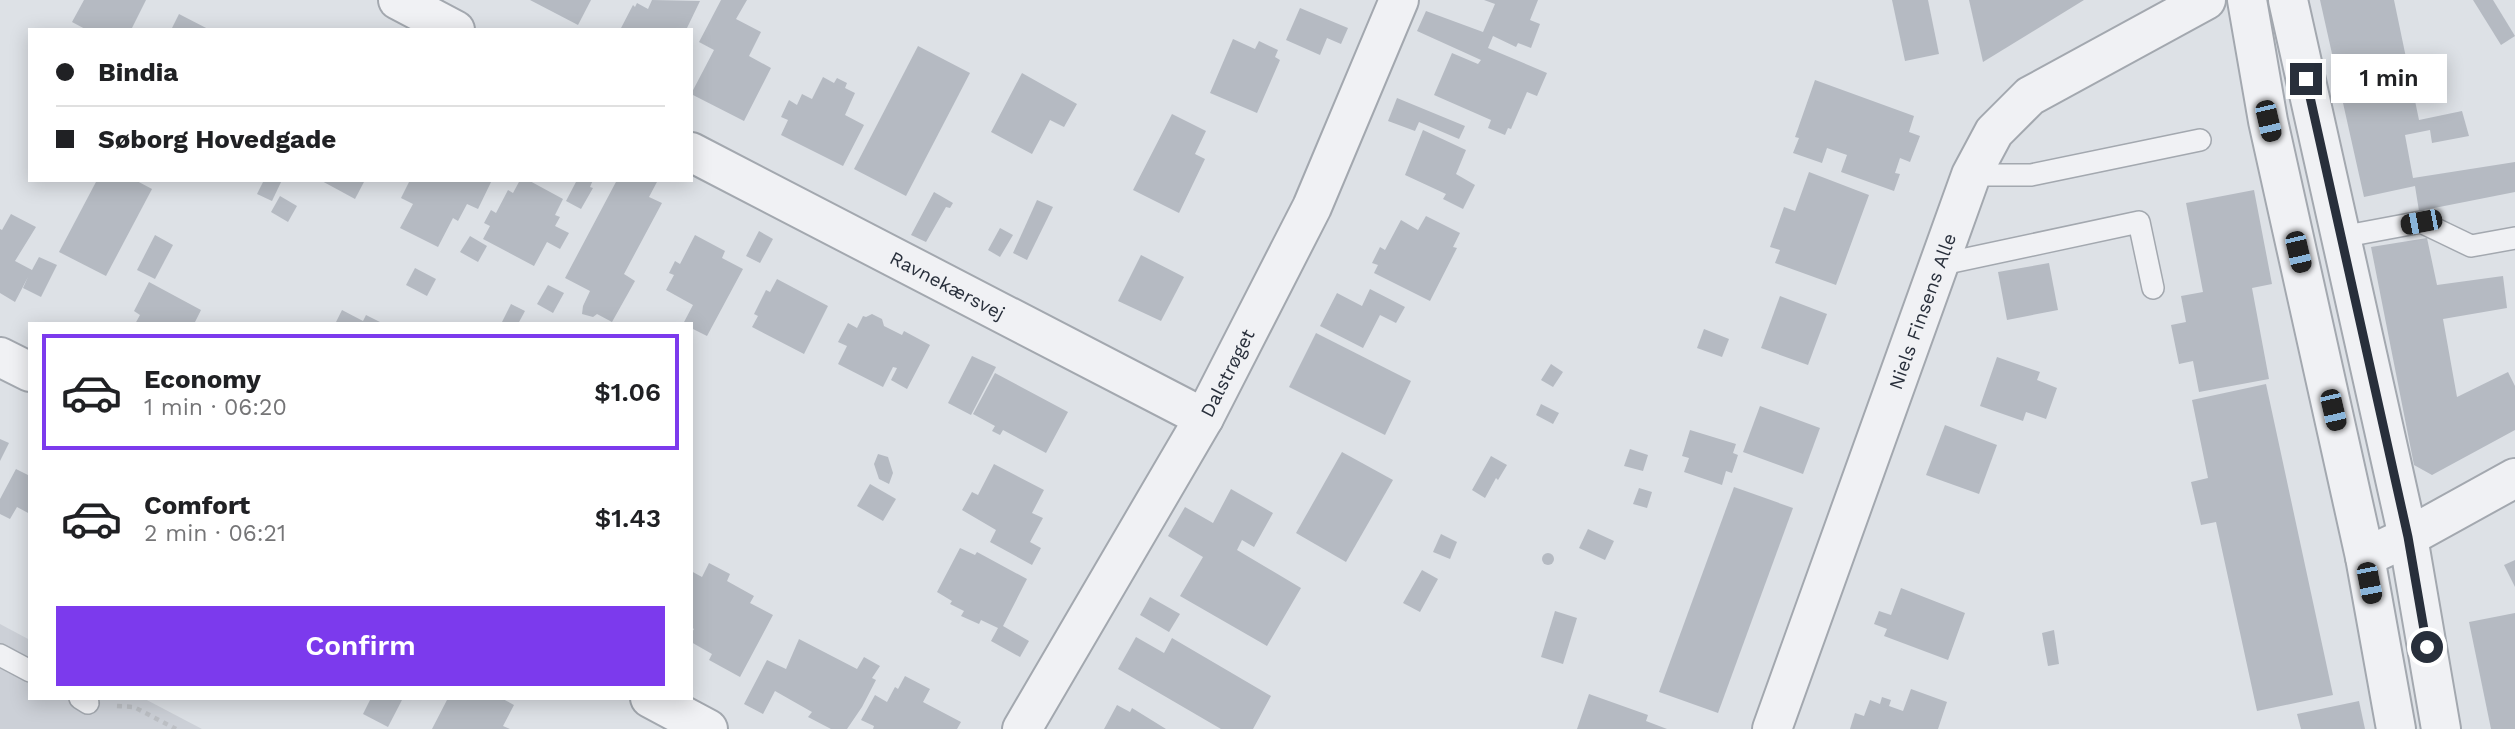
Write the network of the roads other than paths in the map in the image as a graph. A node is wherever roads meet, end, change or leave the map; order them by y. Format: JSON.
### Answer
{"nodes":[{"id":1,"x":398,"y":0,"type":"edge"},
{"id":2,"x":1399,"y":0,"type":"edge"},
{"id":3,"x":2206,"y":0,"type":"edge"},
{"id":4,"x":2247,"y":0,"type":"edge"},
{"id":5,"x":2288,"y":0,"type":"edge"},
{"id":6,"x":451,"y":28,"type":"edge"},
{"id":7,"x":2200,"y":140,"type":"dead end"},
{"id":8,"x":693,"y":153,"type":"edge"},
{"id":9,"x":1971,"y":175,"type":"junction"},
{"id":10,"x":2341,"y":237,"type":"junction"},
{"id":11,"x":2515,"y":238,"type":"edge"},
{"id":12,"x":1938,"y":265,"type":"junction"},
{"id":13,"x":2153,"y":288,"type":"dead end"},
{"id":14,"x":0,"y":357,"type":"edge"},
{"id":15,"x":28,"y":371,"type":"edge"},
{"id":16,"x":1204,"y":418,"type":"junction"},
{"id":17,"x":2515,"y":478,"type":"edge"},
{"id":18,"x":2408,"y":537,"type":"junction"},
{"id":19,"x":2365,"y":557,"type":"junction"},
{"id":20,"x":0,"y":655,"type":"edge"},
{"id":21,"x":28,"y":670,"type":"edge"},
{"id":22,"x":654,"y":700,"type":"edge"},
{"id":23,"x":708,"y":729,"type":"edge"},
{"id":24,"x":1022,"y":729,"type":"edge"},
{"id":25,"x":1772,"y":729,"type":"edge"},
{"id":26,"x":2396,"y":729,"type":"edge"},
{"id":27,"x":2441,"y":729,"type":"edge"}],
"edges":[{"from":1,"to":6,"type":"street"},
{"from":2,"to":16,"type":"street","name":"Dalstrøget"},
{"from":3,"to":9,"type":"street","name":"Niels Finsens Alle"},
{"from":4,"to":19,"type":"street"},
{"from":5,"to":10,"type":"street"},
{"from":7,"to":9,"type":"lane"},
{"from":8,"to":16,"type":"street","name":"Ravnekærsvej"},
{"from":9,"to":12,"type":"street","name":"Niels Finsens Alle"},
{"from":10,"to":11,"type":"lane"},
{"from":10,"to":18,"type":"street"},
{"from":12,"to":13,"type":"lane"},
{"from":12,"to":25,"type":"street","name":"Niels Finsens Alle"},
{"from":14,"to":15,"type":"street"},
{"from":16,"to":24,"type":"street","name":"Dalstrøget"},
{"from":17,"to":18,"type":"street"},
{"from":18,"to":19,"type":"street"},
{"from":18,"to":27,"type":"street"},
{"from":19,"to":26,"type":"street"},
{"from":20,"to":21,"type":"lane"},
{"from":22,"to":23,"type":"street"}]}
